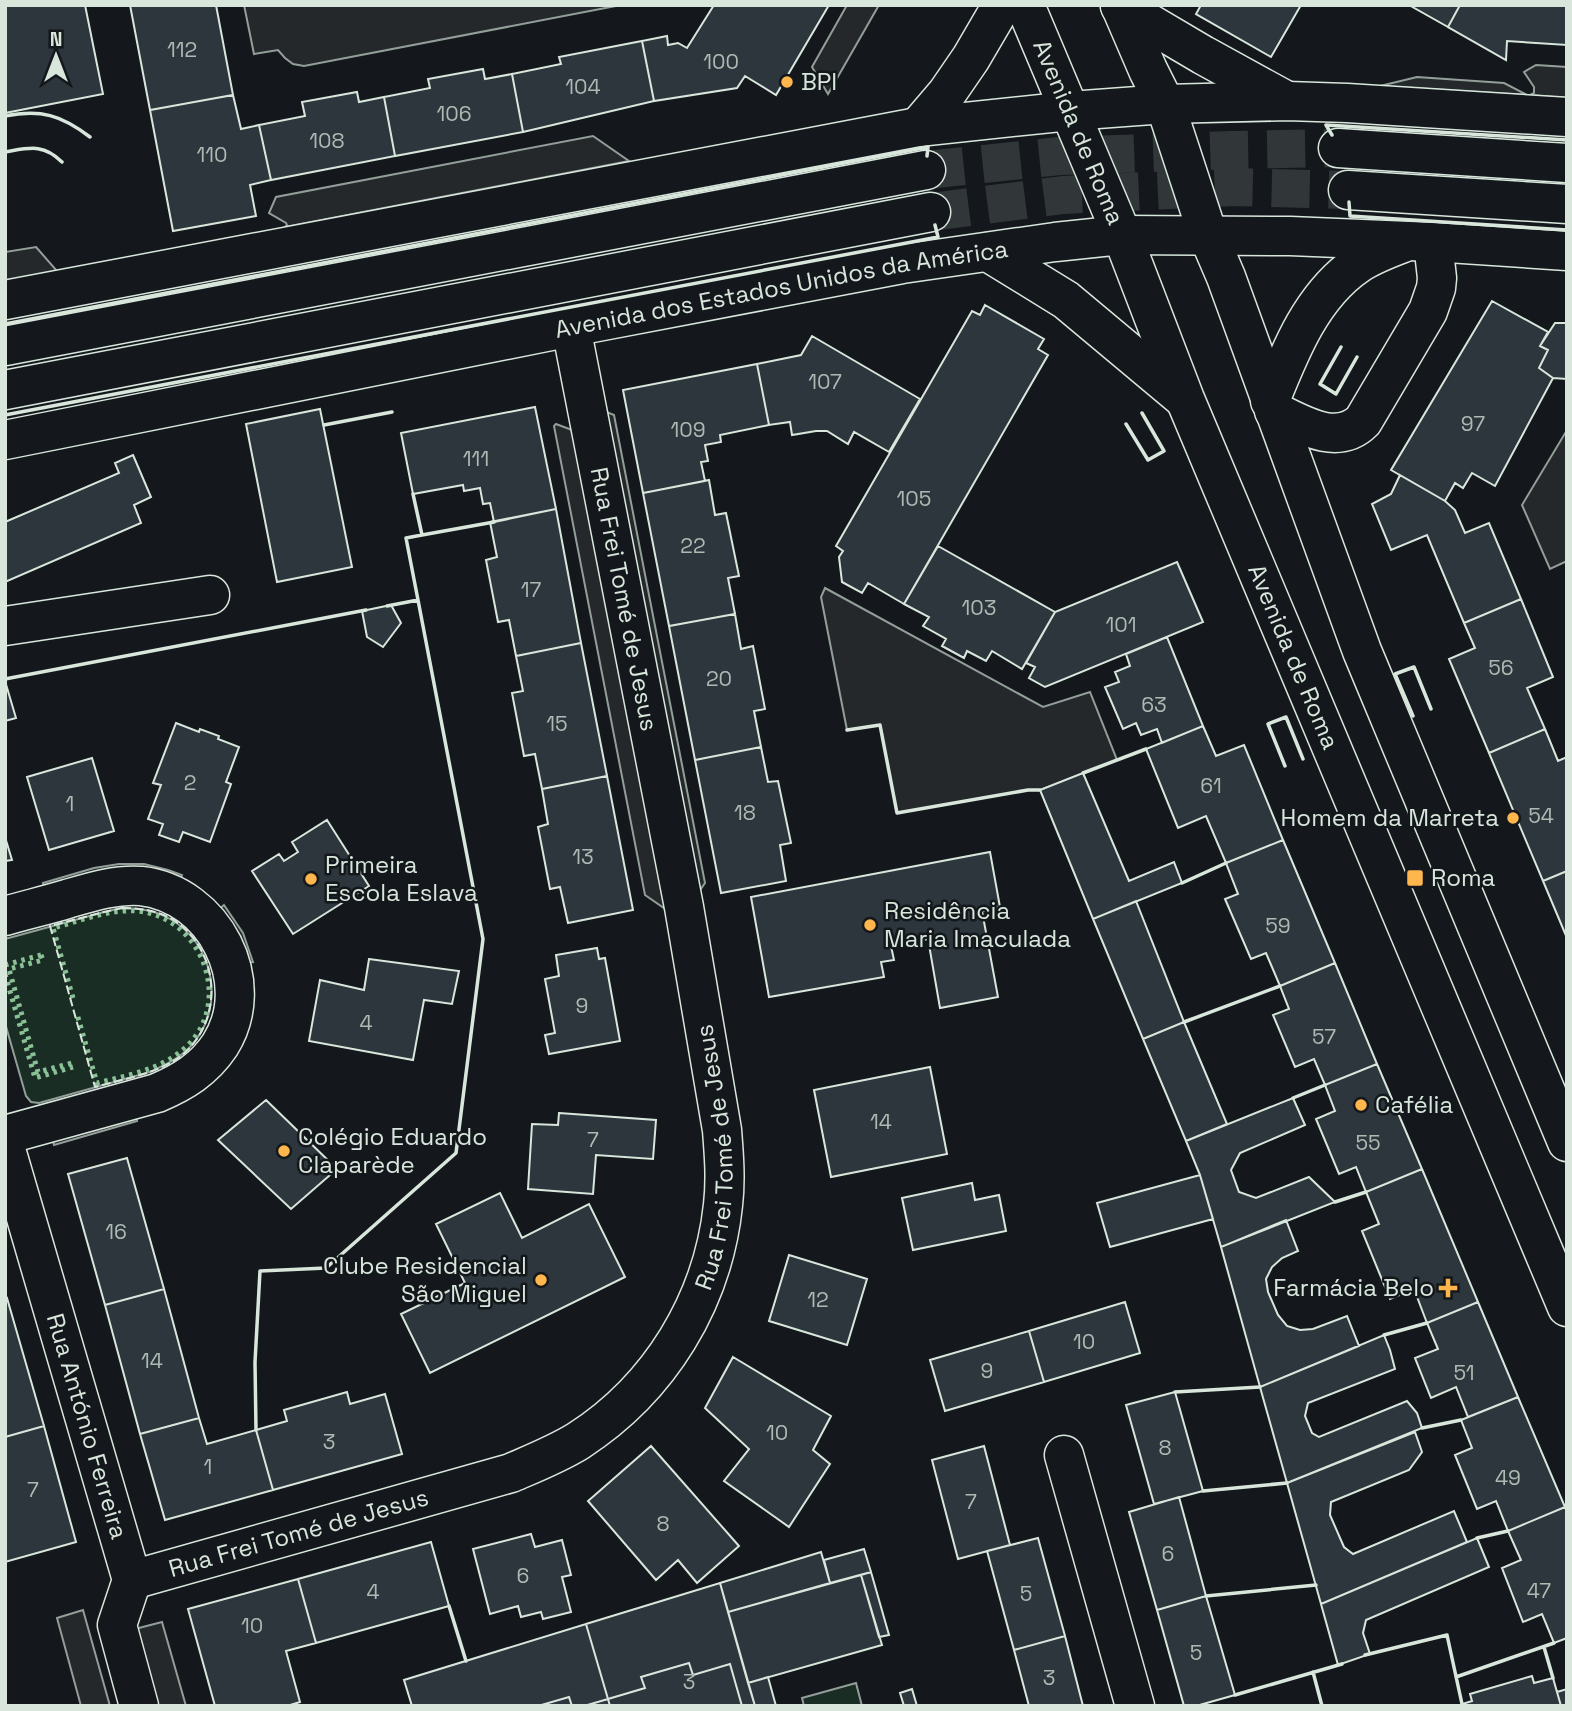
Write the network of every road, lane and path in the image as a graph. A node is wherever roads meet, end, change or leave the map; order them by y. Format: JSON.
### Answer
{"nodes":[{"id":1,"x":1002,"y":5,"type":"edge"},
{"id":2,"x":1025,"y":5,"type":"edge"},
{"id":3,"x":1120,"y":6,"type":"edge"},
{"id":4,"x":1287,"y":101,"type":"junction"},
{"id":5,"x":1165,"y":104,"type":"junction"},
{"id":6,"x":1070,"y":111,"type":"junction"},
{"id":7,"x":1567,"y":117,"type":"edge"},
{"id":8,"x":918,"y":127,"type":"junction"},
{"id":9,"x":1338,"y":148,"type":"tunnel mouth"},
{"id":10,"x":1567,"y":163,"type":"edge"},
{"id":11,"x":926,"y":170,"type":"tunnel mouth"},
{"id":12,"x":1348,"y":190,"type":"tunnel mouth"},
{"id":13,"x":1567,"y":204,"type":"edge"},
{"id":14,"x":931,"y":212,"type":"tunnel mouth"},
{"id":15,"x":1122,"y":235,"type":"junction"},
{"id":16,"x":1208,"y":235,"type":"junction"},
{"id":17,"x":1420,"y":242,"type":"junction"},
{"id":18,"x":988,"y":251,"type":"junction"},
{"id":19,"x":1567,"y":251,"type":"edge"},
{"id":20,"x":5,"y":300,"type":"edge"},
{"id":21,"x":571,"y":327,"type":"junction"},
{"id":22,"x":5,"y":346,"type":"edge"},
{"id":23,"x":5,"y":390,"type":"edge"},
{"id":24,"x":1185,"y":399,"type":"junction"},
{"id":25,"x":1272,"y":406,"type":"junction"},
{"id":26,"x":5,"y":440,"type":"edge"},
{"id":27,"x":210,"y":595,"type":"dead end"},
{"id":28,"x":5,"y":626,"type":"edge"},
{"id":29,"x":5,"y":916,"type":"edge"},
{"id":30,"x":5,"y":1135,"type":"edge"},
{"id":31,"x":1567,"y":1142,"type":"edge"},
{"id":32,"x":5,"y":1146,"type":"edge"},
{"id":33,"x":1567,"y":1307,"type":"edge"},
{"id":34,"x":1064,"y":1455,"type":"dead end"},
{"id":35,"x":132,"y":1580,"type":"junction"},
{"id":36,"x":139,"y":1706,"type":"edge"},
{"id":37,"x":1135,"y":1706,"type":"edge"}],
"edges":[{"from":1,"to":8,"type":"main road"},
{"from":2,"to":6,"type":"main road","name":"Avenida de Roma"},
{"from":3,"to":4,"type":"main road"},
{"from":3,"to":5,"type":"main road"},
{"from":4,"to":5,"type":"main road"},
{"from":4,"to":7,"type":"main road"},
{"from":5,"to":6,"type":"main road"},
{"from":5,"to":16,"type":"main road"},
{"from":6,"to":8,"type":"main road"},
{"from":6,"to":15,"type":"main road","name":"Avenida de Roma"},
{"from":8,"to":20,"type":"main road"},
{"from":9,"to":10,"type":"main road"},
{"from":11,"to":22,"type":"main road"},
{"from":12,"to":13,"type":"main road"},
{"from":14,"to":23,"type":"main road","name":"Avenida dos Estados Unidos da América"},
{"from":15,"to":16,"type":"main road","name":"Avenida dos Estados Unidos da América"},
{"from":15,"to":18,"type":"main road","name":"Avenida dos Estados Unidos da América"},
{"from":15,"to":24,"type":"main road","name":"Avenida de Roma"},
{"from":16,"to":17,"type":"main road","name":"Avenida dos Estados Unidos da América"},
{"from":16,"to":25,"type":"main road"},
{"from":17,"to":19,"type":"main road","name":"Avenida dos Estados Unidos da América"},
{"from":17,"to":25,"type":"main road"},
{"from":17,"to":25,"type":"main road"},
{"from":18,"to":21,"type":"main road","name":"Avenida dos Estados Unidos da América"},
{"from":18,"to":24,"type":"main road"},
{"from":21,"to":26,"type":"main road","name":"Avenida dos Estados Unidos da América"},
{"from":21,"to":35,"type":"main road","name":"Rua Frei Tomé de Jesus"},
{"from":24,"to":33,"type":"main road","name":"Avenida de Roma"},
{"from":25,"to":31,"type":"main road"},
{"from":27,"to":28,"type":"main road"},
{"from":29,"to":30,"type":"main road"},
{"from":32,"to":35,"type":"main road","name":"Rua António Ferreira"},
{"from":34,"to":37,"type":"main road"},
{"from":35,"to":36,"type":"main road"}]}
